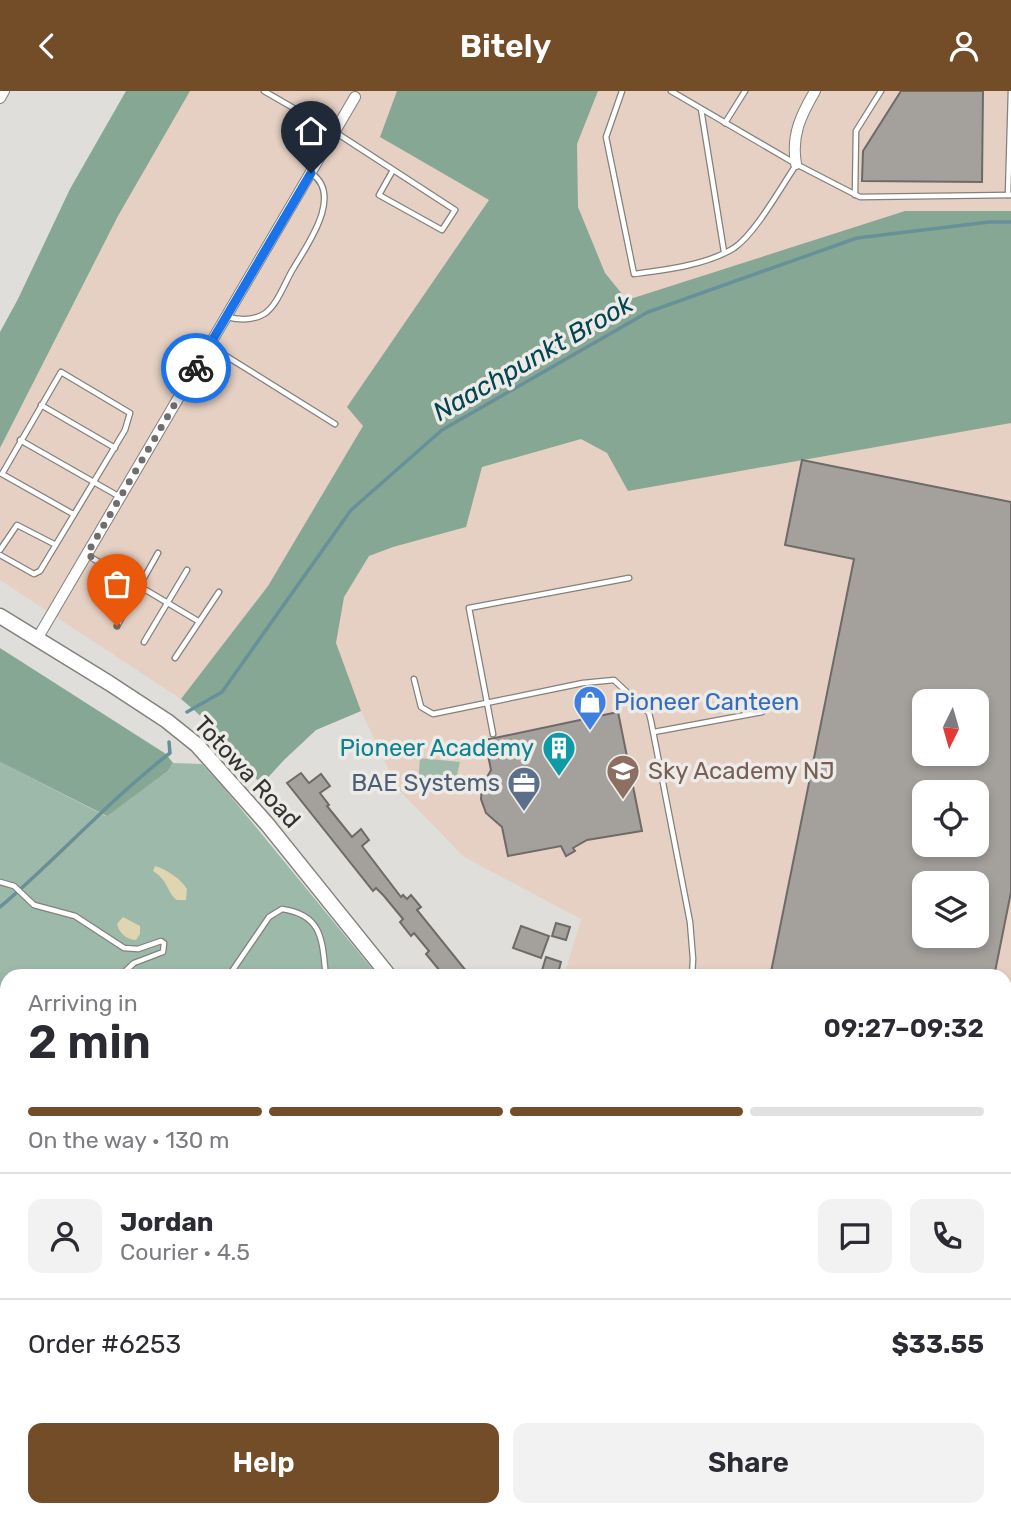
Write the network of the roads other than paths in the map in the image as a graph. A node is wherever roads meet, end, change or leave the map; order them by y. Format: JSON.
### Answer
{"nodes":[{"id":1,"x":4,"y":91,"type":"edge"},
{"id":2,"x":264,"y":91,"type":"edge"},
{"id":3,"x":621,"y":91,"type":"edge"},
{"id":4,"x":671,"y":91,"type":"edge"},
{"id":5,"x":745,"y":91,"type":"edge"},
{"id":6,"x":815,"y":91,"type":"edge"},
{"id":7,"x":881,"y":91,"type":"edge"},
{"id":8,"x":1011,"y":91,"type":"edge"},
{"id":9,"x":357,"y":94,"type":"edge"},
{"id":10,"x":0,"y":98,"type":"edge"},
{"id":11,"x":701,"y":109,"type":"junction"},
{"id":12,"x":726,"y":123,"type":"junction"},
{"id":13,"x":335,"y":132,"type":"junction"},
{"id":14,"x":796,"y":164,"type":"junction"},
{"id":15,"x":393,"y":170,"type":"junction"},
{"id":16,"x":311,"y":173,"type":"junction"},
{"id":17,"x":855,"y":195,"type":"junction"},
{"id":18,"x":1010,"y":195,"type":"edge"},
{"id":19,"x":724,"y":252,"type":"junction"},
{"id":20,"x":226,"y":317,"type":"junction"},
{"id":21,"x":209,"y":346,"type":"junction"},
{"id":22,"x":41,"y":405,"type":"junction"},
{"id":23,"x":335,"y":424,"type":"dead end"},
{"id":24,"x":20,"y":440,"type":"junction"},
{"id":25,"x":115,"y":448,"type":"junction"},
{"id":26,"x":95,"y":482,"type":"junction"},
{"id":27,"x":120,"y":497,"type":"junction"},
{"id":28,"x":73,"y":514,"type":"junction"},
{"id":29,"x":54,"y":544,"type":"junction"},
{"id":30,"x":0,"y":552,"type":"edge"},
{"id":31,"x":158,"y":553,"type":"dead end"},
{"id":32,"x":87,"y":554,"type":"junction"},
{"id":33,"x":187,"y":570,"type":"dead end"},
{"id":34,"x":629,"y":578,"type":"dead end"},
{"id":35,"x":138,"y":586,"type":"junction"},
{"id":36,"x":219,"y":592,"type":"dead end"},
{"id":37,"x":167,"y":603,"type":"junction"},
{"id":38,"x":0,"y":616,"type":"edge"},
{"id":39,"x":198,"y":621,"type":"junction"},
{"id":40,"x":117,"y":626,"type":"dead end"},
{"id":41,"x":37,"y":639,"type":"junction"},
{"id":42,"x":144,"y":642,"type":"dead end"},
{"id":43,"x":175,"y":658,"type":"dead end"},
{"id":44,"x":414,"y":679,"type":"dead end"},
{"id":45,"x":488,"y":704,"type":"junction"},
{"id":46,"x":762,"y":712,"type":"dead end"},
{"id":47,"x":654,"y":733,"type":"junction"},
{"id":48,"x":493,"y":734,"type":"dead end"},
{"id":49,"x":0,"y":881,"type":"edge"},
{"id":50,"x":128,"y":969,"type":"edge"},
{"id":51,"x":233,"y":969,"type":"edge"},
{"id":52,"x":325,"y":969,"type":"edge"},
{"id":53,"x":384,"y":969,"type":"edge"},
{"id":54,"x":692,"y":969,"type":"edge"}],
"edges":[{"from":1,"to":10,"type":"street"},
{"from":2,"to":13,"type":"lane"},
{"from":3,"to":19,"type":"lane"},
{"from":4,"to":11,"type":"lane"},
{"from":5,"to":12,"type":"lane"},
{"from":6,"to":14,"type":"street"},
{"from":7,"to":17,"type":"lane"},
{"from":8,"to":18,"type":"lane"},
{"from":9,"to":13,"type":"street"},
{"from":11,"to":12,"type":"lane"},
{"from":11,"to":19,"type":"lane"},
{"from":12,"to":14,"type":"lane"},
{"from":13,"to":15,"type":"lane"},
{"from":13,"to":16,"type":"street"},
{"from":14,"to":17,"type":"lane"},
{"from":14,"to":19,"type":"lane"},
{"from":15,"to":15,"type":"lane"},
{"from":16,"to":20,"type":"street"},
{"from":16,"to":20,"type":"lane"},
{"from":17,"to":18,"type":"lane"},
{"from":20,"to":21,"type":"street"},
{"from":21,"to":23,"type":"lane"},
{"from":21,"to":27,"type":"street"},
{"from":22,"to":24,"type":"lane"},
{"from":22,"to":25,"type":"lane"},
{"from":22,"to":25,"type":"lane"},
{"from":24,"to":26,"type":"lane"},
{"from":24,"to":28,"type":"lane"},
{"from":25,"to":26,"type":"lane"},
{"from":26,"to":27,"type":"lane"},
{"from":26,"to":28,"type":"lane"},
{"from":27,"to":32,"type":"street"},
{"from":28,"to":29,"type":"lane"},
{"from":29,"to":30,"type":"lane"},
{"from":29,"to":30,"type":"lane"},
{"from":31,"to":35,"type":"lane"},
{"from":32,"to":35,"type":"lane"},
{"from":32,"to":41,"type":"street"},
{"from":33,"to":37,"type":"lane"},
{"from":34,"to":45,"type":"lane"},
{"from":35,"to":37,"type":"lane"},
{"from":35,"to":40,"type":"lane"},
{"from":36,"to":39,"type":"lane"},
{"from":37,"to":39,"type":"lane"},
{"from":37,"to":42,"type":"lane"},
{"from":38,"to":41,"type":"main road","name":"Totowa Road"},
{"from":39,"to":43,"type":"lane"},
{"from":41,"to":53,"type":"main road","name":"Totowa Road"},
{"from":44,"to":45,"type":"lane"},
{"from":45,"to":47,"type":"lane"},
{"from":45,"to":48,"type":"lane"},
{"from":46,"to":47,"type":"lane"},
{"from":47,"to":54,"type":"lane"},
{"from":49,"to":50,"type":"lane"},
{"from":51,"to":52,"type":"lane"}]}
